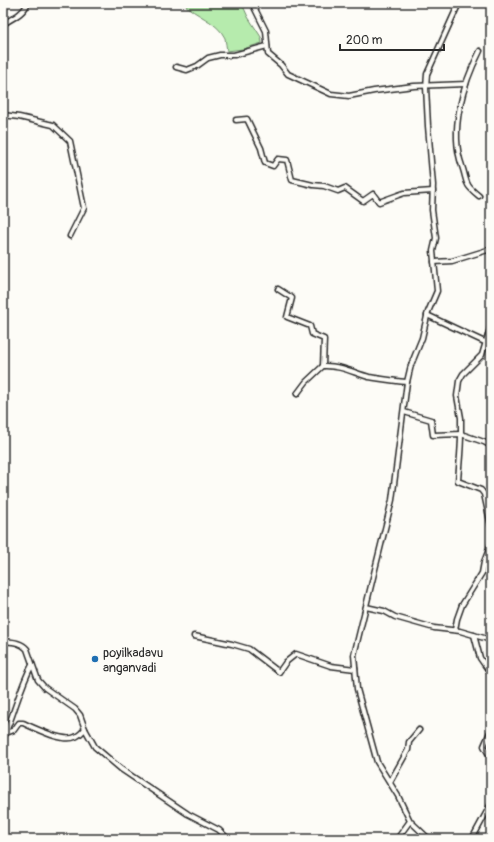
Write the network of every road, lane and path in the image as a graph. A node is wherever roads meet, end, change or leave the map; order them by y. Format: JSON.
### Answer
{"nodes":[{"id":1,"x":28,"y":3,"type":"edge"},
{"id":2,"x":252,"y":3,"type":"edge"},
{"id":3,"x":459,"y":3,"type":"edge"},
{"id":4,"x":3,"y":24,"type":"edge"},
{"id":5,"x":267,"y":46,"type":"junction"},
{"id":6,"x":480,"y":51,"type":"dead end"},
{"id":7,"x":176,"y":67,"type":"dead end"},
{"id":8,"x":466,"y":84,"type":"junction"},
{"id":9,"x":426,"y":86,"type":"junction"},
{"id":10,"x":3,"y":115,"type":"edge"},
{"id":11,"x":236,"y":120,"type":"dead end"},
{"id":12,"x":433,"y":190,"type":"junction"},
{"id":13,"x":479,"y":196,"type":"dead end"},
{"id":14,"x":70,"y":236,"type":"dead end"},
{"id":15,"x":491,"y":249,"type":"edge"},
{"id":16,"x":434,"y":262,"type":"junction"},
{"id":17,"x":278,"y":289,"type":"dead end"},
{"id":18,"x":427,"y":315,"type":"junction"},
{"id":19,"x":491,"y":325,"type":"edge"},
{"id":20,"x":486,"y":343,"type":"junction"},
{"id":21,"x":491,"y":345,"type":"edge"},
{"id":22,"x":323,"y":366,"type":"junction"},
{"id":23,"x":407,"y":382,"type":"junction"},
{"id":24,"x":297,"y":394,"type":"dead end"},
{"id":25,"x":404,"y":412,"type":"junction"},
{"id":26,"x":461,"y":434,"type":"junction"},
{"id":27,"x":491,"y":446,"type":"edge"},
{"id":28,"x":491,"y":526,"type":"edge"},
{"id":29,"x":491,"y":544,"type":"edge"},
{"id":30,"x":366,"y":607,"type":"junction"},
{"id":31,"x":455,"y":630,"type":"junction"},
{"id":32,"x":474,"y":635,"type":"junction"},
{"id":33,"x":194,"y":636,"type":"dead end"},
{"id":34,"x":491,"y":640,"type":"edge"},
{"id":35,"x":3,"y":641,"type":"edge"},
{"id":36,"x":32,"y":665,"type":"junction"},
{"id":37,"x":355,"y":669,"type":"junction"},
{"id":38,"x":491,"y":674,"type":"edge"},
{"id":39,"x":85,"y":729,"type":"junction"},
{"id":40,"x":419,"y":730,"type":"dead end"},
{"id":41,"x":491,"y":730,"type":"edge"},
{"id":42,"x":4,"y":735,"type":"edge"},
{"id":43,"x":491,"y":758,"type":"edge"},
{"id":44,"x":390,"y":782,"type":"junction"},
{"id":45,"x":491,"y":804,"type":"edge"},
{"id":46,"x":410,"y":821,"type":"junction"},
{"id":47,"x":228,"y":839,"type":"edge"},
{"id":48,"x":397,"y":839,"type":"edge"},
{"id":49,"x":429,"y":839,"type":"edge"},
{"id":50,"x":472,"y":839,"type":"edge"}],
"edges":[{"from":1,"to":4,"type":"street"},
{"from":2,"to":5,"type":"street"},
{"from":3,"to":9,"type":"street"},
{"from":5,"to":7,"type":"street"},
{"from":5,"to":9,"type":"street"},
{"from":6,"to":8,"type":"street"},
{"from":8,"to":9,"type":"street"},
{"from":8,"to":13,"type":"street"},
{"from":9,"to":12,"type":"street"},
{"from":10,"to":14,"type":"street"},
{"from":11,"to":12,"type":"street"},
{"from":12,"to":16,"type":"street"},
{"from":15,"to":16,"type":"street"},
{"from":16,"to":18,"type":"street"},
{"from":17,"to":22,"type":"street"},
{"from":18,"to":20,"type":"street"},
{"from":18,"to":23,"type":"street"},
{"from":19,"to":20,"type":"street"},
{"from":20,"to":21,"type":"street"},
{"from":20,"to":26,"type":"street"},
{"from":22,"to":23,"type":"street"},
{"from":22,"to":24,"type":"street"},
{"from":23,"to":25,"type":"street"},
{"from":25,"to":26,"type":"street"},
{"from":25,"to":30,"type":"street"},
{"from":26,"to":27,"type":"street"},
{"from":26,"to":28,"type":"street"},
{"from":29,"to":31,"type":"street"},
{"from":30,"to":31,"type":"street"},
{"from":30,"to":37,"type":"street"},
{"from":31,"to":32,"type":"street"},
{"from":32,"to":34,"type":"street"},
{"from":32,"to":38,"type":"street"},
{"from":33,"to":37,"type":"street"},
{"from":35,"to":36,"type":"street"},
{"from":36,"to":39,"type":"street"},
{"from":36,"to":42,"type":"street"},
{"from":37,"to":44,"type":"street"},
{"from":39,"to":42,"type":"street"},
{"from":39,"to":47,"type":"street"},
{"from":40,"to":44,"type":"street"},
{"from":41,"to":43,"type":"street"},
{"from":44,"to":46,"type":"street"},
{"from":45,"to":50,"type":"street"},
{"from":46,"to":48,"type":"street"},
{"from":46,"to":49,"type":"street"}]}
